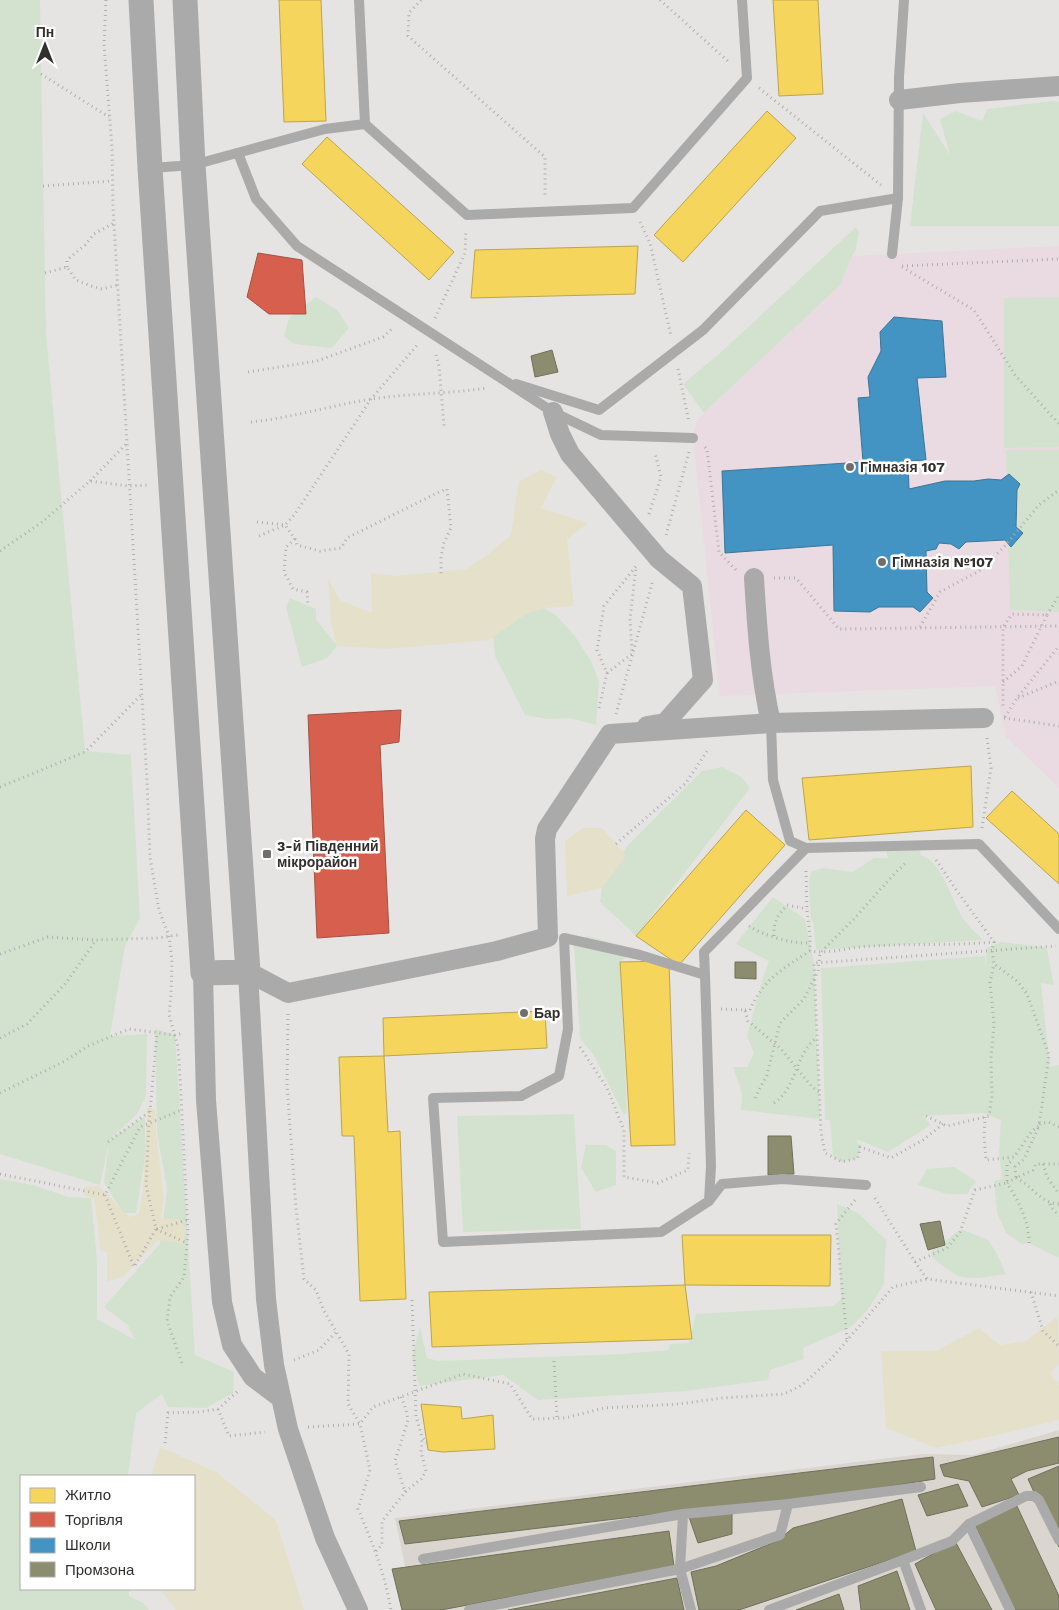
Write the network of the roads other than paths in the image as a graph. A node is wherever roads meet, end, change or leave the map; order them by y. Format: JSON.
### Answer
{"nodes":[{"id":1,"x":141,"y":0,"type":"edge"},
{"id":2,"x":185,"y":0,"type":"edge"},
{"id":3,"x":359,"y":0,"type":"edge"},
{"id":4,"x":742,"y":0,"type":"edge"},
{"id":5,"x":904,"y":0,"type":"edge"},
{"id":6,"x":1059,"y":86,"type":"edge"},
{"id":7,"x":899,"y":100,"type":"junction"},
{"id":8,"x":365,"y":124,"type":"junction"},
{"id":9,"x":238,"y":153,"type":"junction"},
{"id":10,"x":193,"y":165,"type":"junction"},
{"id":11,"x":150,"y":168,"type":"junction"},
{"id":12,"x":898,"y":198,"type":"junction"},
{"id":13,"x":892,"y":254,"type":"road end"},
{"id":14,"x":503,"y":380,"type":"junction"},
{"id":15,"x":553,"y":412,"type":"junction"},
{"id":16,"x":693,"y":438,"type":"road end"},
{"id":17,"x":754,"y":578,"type":"road end"},
{"id":18,"x":994,"y":718,"type":"road end"},
{"id":19,"x":771,"y":723,"type":"junction"},
{"id":20,"x":610,"y":734,"type":"junction"},
{"id":21,"x":806,"y":848,"type":"junction"},
{"id":22,"x":1059,"y":929,"type":"edge"},
{"id":23,"x":556,"y":938,"type":"junction"},
{"id":24,"x":248,"y":972,"type":"junction"},
{"id":25,"x":202,"y":973,"type":"junction"},
{"id":26,"x":705,"y":975,"type":"junction"},
{"id":27,"x":866,"y":1185,"type":"road end"},
{"id":28,"x":709,"y":1201,"type":"junction"},
{"id":29,"x":281,"y":1398,"type":"junction"},
{"id":30,"x":921,"y":1487,"type":"dead end"},
{"id":31,"x":788,"y":1504,"type":"junction"},
{"id":32,"x":683,"y":1514,"type":"junction"},
{"id":33,"x":969,"y":1524,"type":"junction"},
{"id":34,"x":1059,"y":1540,"type":"edge"},
{"id":35,"x":423,"y":1559,"type":"dead end"},
{"id":36,"x":903,"y":1560,"type":"junction"},
{"id":37,"x":680,"y":1569,"type":"junction"},
{"id":38,"x":358,"y":1610,"type":"edge"},
{"id":39,"x":469,"y":1610,"type":"edge"},
{"id":40,"x":691,"y":1610,"type":"edge"},
{"id":41,"x":769,"y":1610,"type":"edge"},
{"id":42,"x":921,"y":1610,"type":"edge"},
{"id":43,"x":1010,"y":1610,"type":"edge"}],
"edges":[{"from":1,"to":11,"type":"street"},
{"from":2,"to":10,"type":"street"},
{"from":3,"to":8,"type":"lane"},
{"from":4,"to":8,"type":"lane"},
{"from":5,"to":7,"type":"lane"},
{"from":6,"to":7,"type":"street"},
{"from":7,"to":12,"type":"lane"},
{"from":8,"to":9,"type":"lane"},
{"from":9,"to":10,"type":"lane"},
{"from":9,"to":14,"type":"lane"},
{"from":10,"to":11,"type":"lane"},
{"from":10,"to":24,"type":"street"},
{"from":11,"to":25,"type":"street"},
{"from":12,"to":13,"type":"lane"},
{"from":12,"to":14,"type":"lane"},
{"from":14,"to":15,"type":"lane"},
{"from":15,"to":16,"type":"lane"},
{"from":15,"to":20,"type":"street"},
{"from":17,"to":19,"type":"street"},
{"from":18,"to":19,"type":"street"},
{"from":19,"to":20,"type":"street"},
{"from":19,"to":21,"type":"lane"},
{"from":20,"to":23,"type":"street"},
{"from":21,"to":22,"type":"lane"},
{"from":21,"to":26,"type":"lane"},
{"from":23,"to":24,"type":"street"},
{"from":23,"to":26,"type":"lane"},
{"from":23,"to":28,"type":"lane"},
{"from":24,"to":25,"type":"street"},
{"from":24,"to":29,"type":"street"},
{"from":25,"to":29,"type":"street"},
{"from":26,"to":28,"type":"lane"},
{"from":27,"to":28,"type":"lane"},
{"from":29,"to":38,"type":"street"},
{"from":30,"to":31,"type":"lane"},
{"from":31,"to":32,"type":"lane"},
{"from":31,"to":37,"type":"lane"},
{"from":32,"to":35,"type":"lane"},
{"from":32,"to":37,"type":"lane"},
{"from":33,"to":34,"type":"lane"},
{"from":33,"to":36,"type":"lane"},
{"from":33,"to":43,"type":"lane"},
{"from":36,"to":41,"type":"lane"},
{"from":36,"to":42,"type":"lane"},
{"from":37,"to":39,"type":"lane"},
{"from":37,"to":40,"type":"lane"}]}
